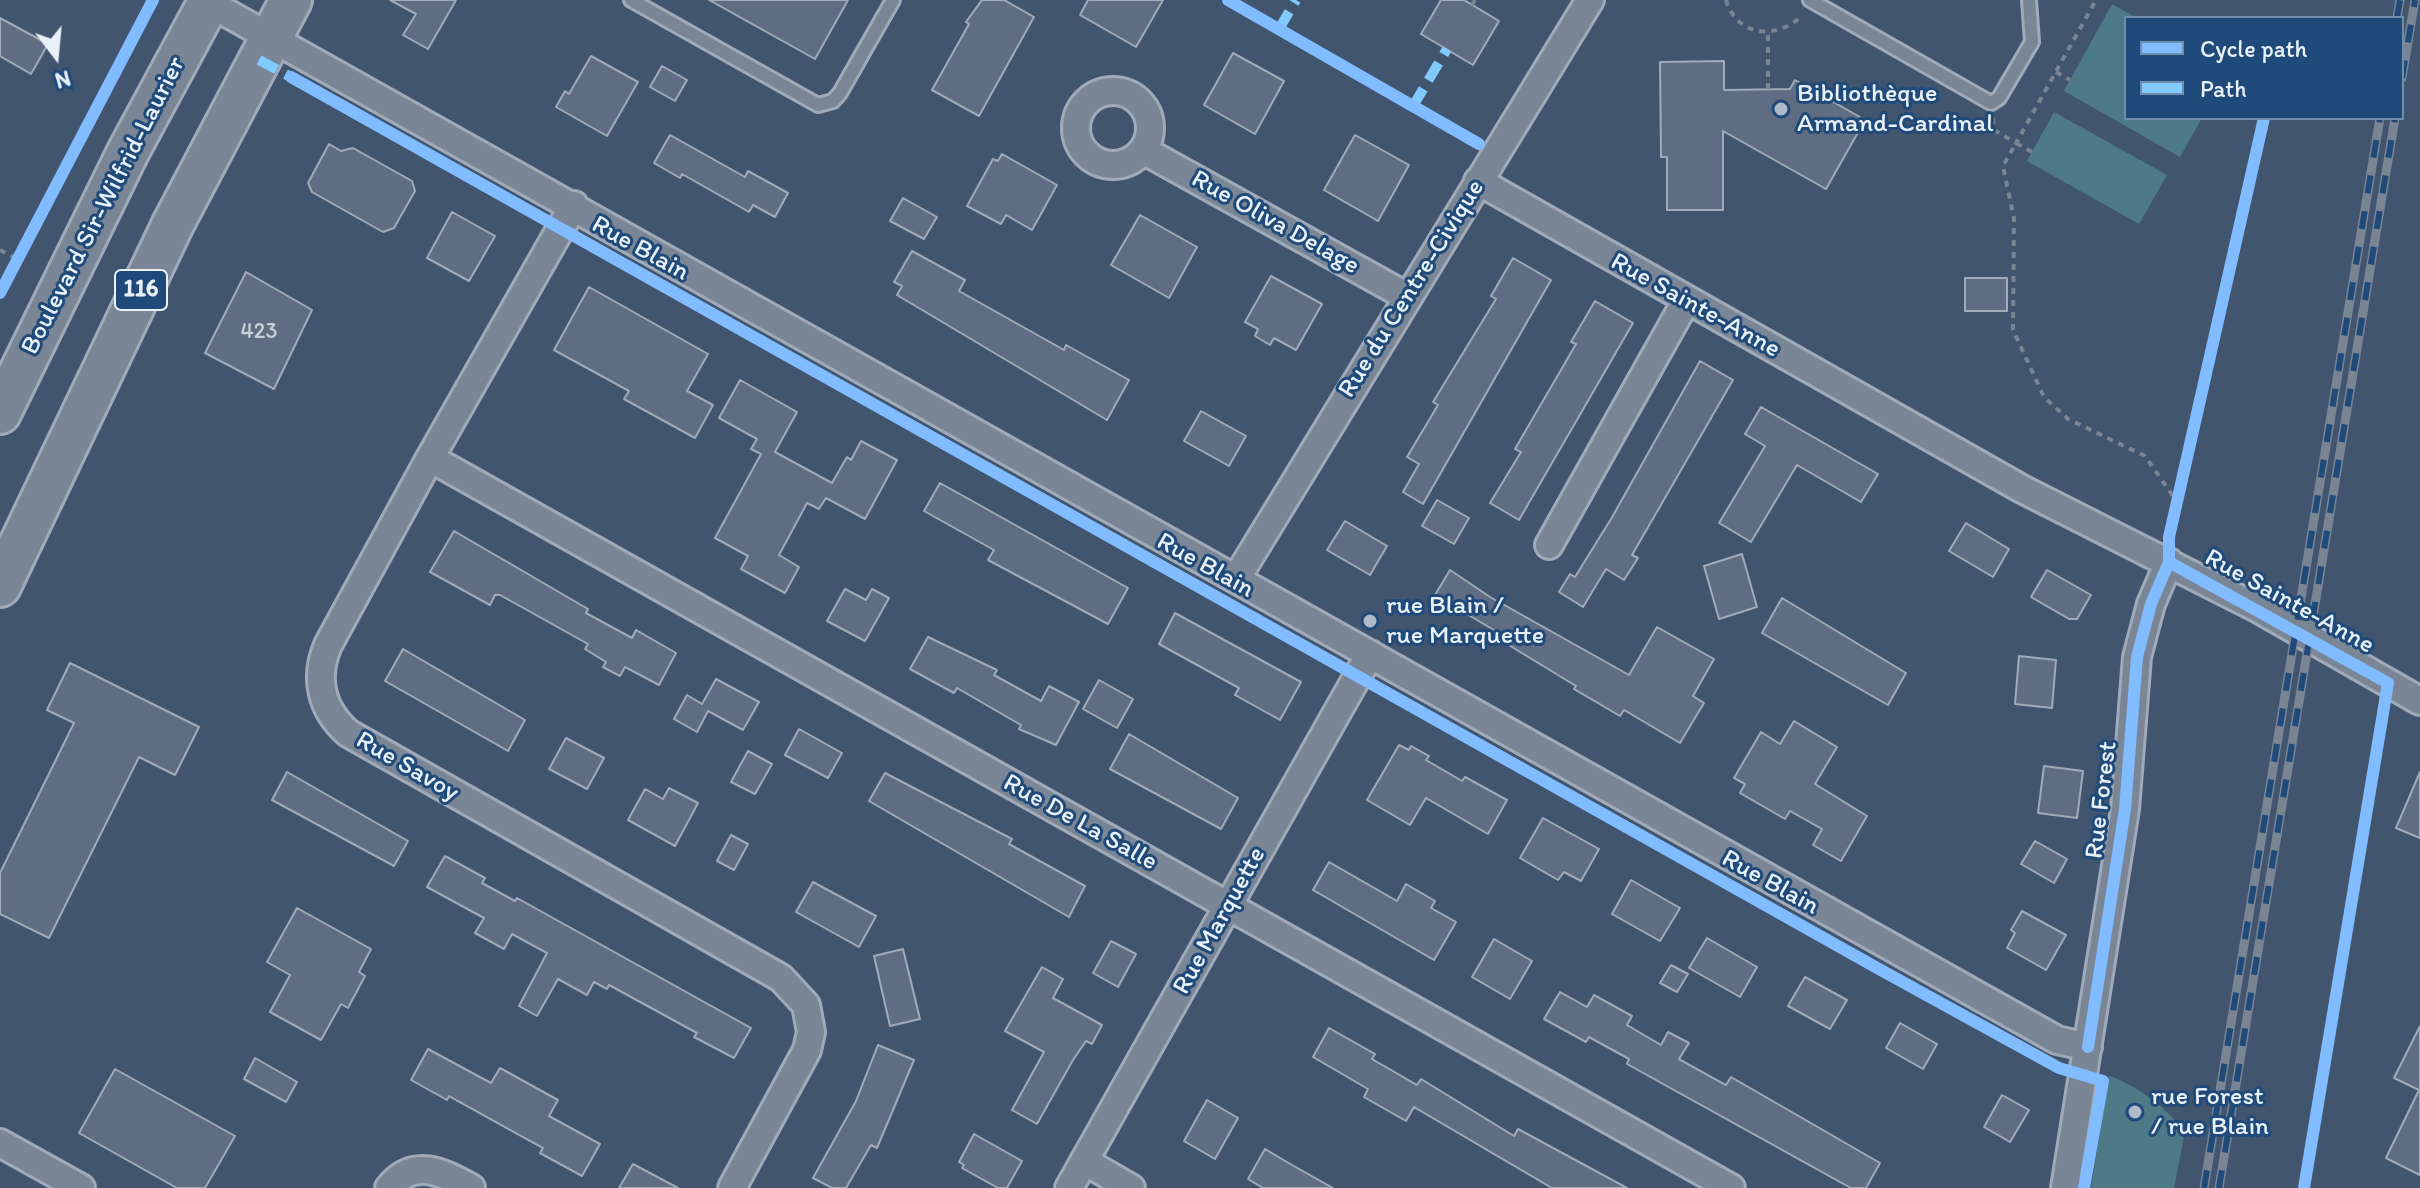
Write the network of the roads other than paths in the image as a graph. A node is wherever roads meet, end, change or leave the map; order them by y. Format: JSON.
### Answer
{"nodes":[{"id":1,"x":291,"y":0,"type":"edge"},
{"id":2,"x":631,"y":0,"type":"edge"},
{"id":3,"x":893,"y":0,"type":"edge"},
{"id":4,"x":1810,"y":0,"type":"edge"},
{"id":5,"x":2029,"y":0,"type":"edge"},
{"id":6,"x":209,"y":1,"type":"edge"},
{"id":7,"x":1581,"y":3,"type":"edge"},
{"id":8,"x":271,"y":37,"type":"junction"},
{"id":9,"x":1143,"y":150,"type":"dead end"},
{"id":10,"x":1478,"y":181,"type":"junction"},
{"id":11,"x":574,"y":205,"type":"junction"},
{"id":12,"x":1406,"y":296,"type":"junction"},
{"id":13,"x":1686,"y":301,"type":"junction"},
{"id":14,"x":0,"y":413,"type":"edge"},
{"id":15,"x":430,"y":458,"type":"junction"},
{"id":16,"x":1549,"y":545,"type":"dead end"},
{"id":17,"x":2169,"y":562,"type":"junction"},
{"id":18,"x":1236,"y":579,"type":"junction"},
{"id":19,"x":0,"y":586,"type":"edge"},
{"id":20,"x":1370,"y":654,"type":"junction"},
{"id":21,"x":2420,"y":701,"type":"edge"},
{"id":22,"x":1228,"y":906,"type":"junction"},
{"id":23,"x":2088,"y":1047,"type":"junction"},
{"id":24,"x":0,"y":1143,"type":"edge"},
{"id":25,"x":1084,"y":1161,"type":"junction"},
{"id":26,"x":81,"y":1188,"type":"edge"},
{"id":27,"x":389,"y":1188,"type":"edge"},
{"id":28,"x":471,"y":1188,"type":"edge"},
{"id":29,"x":732,"y":1188,"type":"edge"},
{"id":30,"x":1069,"y":1188,"type":"edge"},
{"id":31,"x":1131,"y":1188,"type":"edge"},
{"id":32,"x":1731,"y":1188,"type":"edge"},
{"id":33,"x":2065,"y":1188,"type":"edge"}],
"edges":[{"from":1,"to":8,"type":"main road","number":"116"},
{"from":2,"to":3,"type":"lane"},
{"from":4,"to":5,"type":"lane"},
{"from":6,"to":8,"type":"street","name":"Rue Blain"},
{"from":6,"to":14,"type":"main road","name":"Boulevard Sir-Wilfrid-Laurier"},
{"from":7,"to":10,"type":"street","name":"Rue du Centre-Civique"},
{"from":8,"to":11,"type":"street","name":"Rue Blain"},
{"from":8,"to":19,"type":"main road","number":"116"},
{"from":9,"to":12,"type":"street","name":"Rue Oliva Delage"},
{"from":10,"to":12,"type":"street","name":"Rue du Centre-Civique"},
{"from":10,"to":13,"type":"street","name":"Rue Sainte-Anne"},
{"from":11,"to":15,"type":"street","name":"Rue Savoy"},
{"from":11,"to":18,"type":"street","name":"Rue Blain"},
{"from":12,"to":18,"type":"street","name":"Rue du Centre-Civique"},
{"from":13,"to":16,"type":"street"},
{"from":13,"to":17,"type":"street","name":"Rue Sainte-Anne"},
{"from":15,"to":22,"type":"street","name":"Rue De La Salle"},
{"from":15,"to":29,"type":"street","name":"Rue Savoy"},
{"from":17,"to":21,"type":"street","name":"Rue Sainte-Anne"},
{"from":17,"to":23,"type":"street","name":"Rue Forest"},
{"from":18,"to":20,"type":"street","name":"Rue Blain"},
{"from":20,"to":22,"type":"street","name":"Rue Marquette"},
{"from":20,"to":23,"type":"street","name":"Rue Blain"},
{"from":22,"to":25,"type":"street","name":"Rue Marquette"},
{"from":22,"to":32,"type":"street","name":"Rue De La Salle"},
{"from":23,"to":33,"type":"street","name":"Rue Forest"},
{"from":24,"to":26,"type":"street"},
{"from":25,"to":30,"type":"street","name":"Rue Marquette"},
{"from":25,"to":31,"type":"street"},
{"from":27,"to":28,"type":"street"}]}
